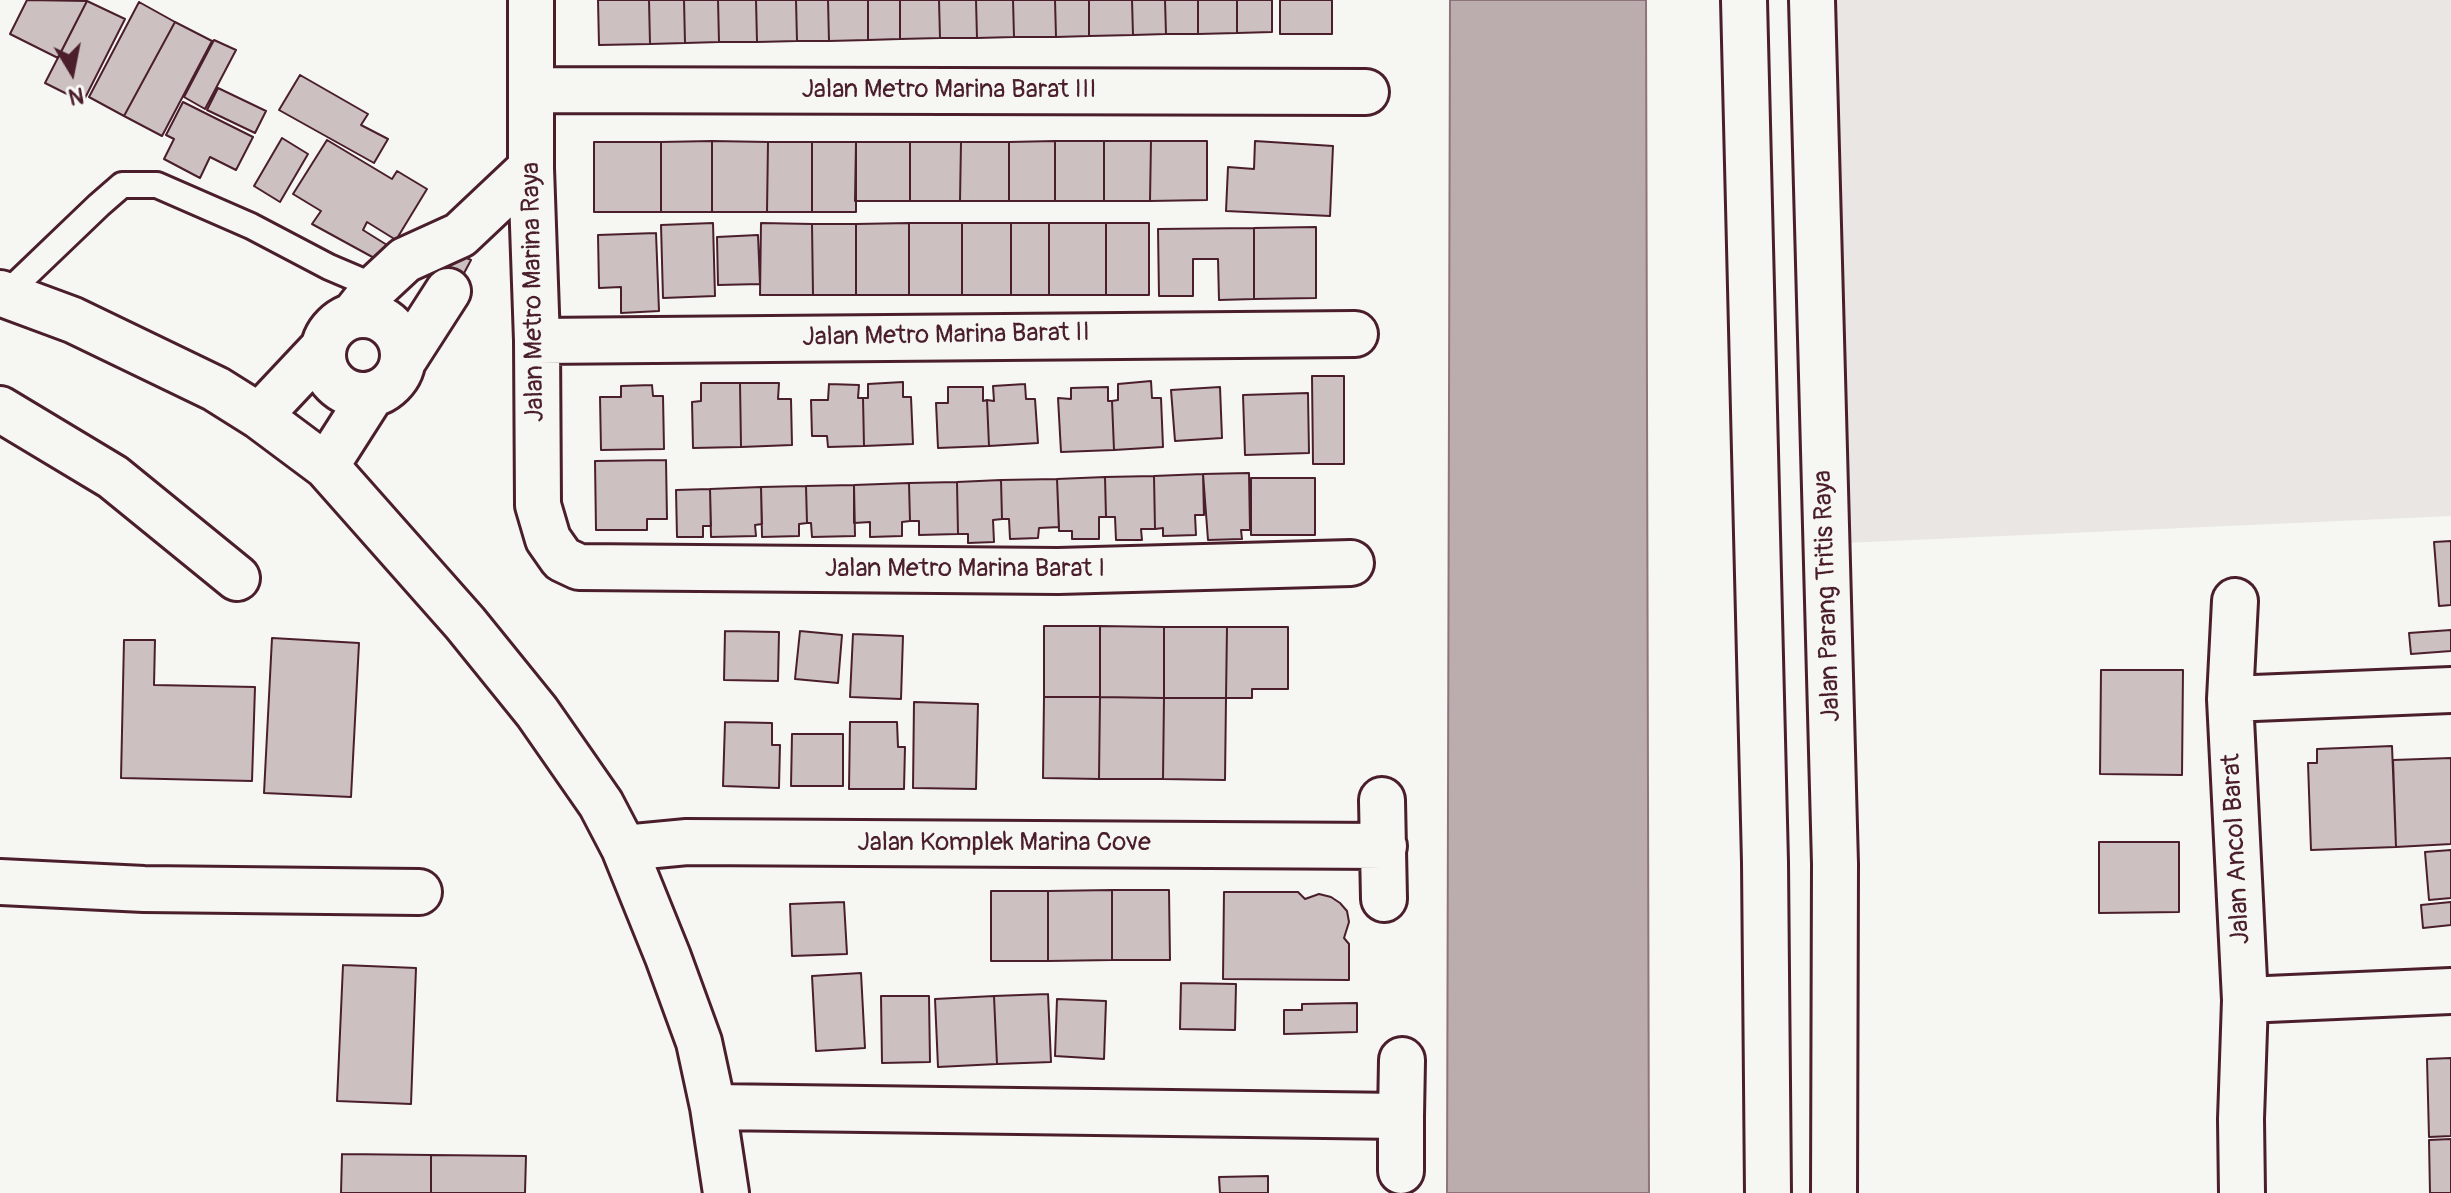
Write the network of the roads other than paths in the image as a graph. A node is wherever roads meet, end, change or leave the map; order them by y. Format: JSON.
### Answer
{"nodes":[{"id":1,"x":531,"y":0,"type":"edge"},
{"id":2,"x":1744,"y":0,"type":"edge"},
{"id":3,"x":1812,"y":0,"type":"edge"},
{"id":4,"x":532,"y":90,"type":"junction"},
{"id":5,"x":1366,"y":92,"type":"dead end"},
{"id":6,"x":531,"y":168,"type":"junction"},
{"id":7,"x":456,"y":260,"type":"junction"},
{"id":8,"x":3,"y":294,"type":"edge"},
{"id":9,"x":365,"y":302,"type":"junction"},
{"id":10,"x":1355,"y":334,"type":"dead end"},
{"id":11,"x":537,"y":341,"type":"junction"},
{"id":12,"x":322,"y":349,"type":"junction"},
{"id":13,"x":403,"y":361,"type":"junction"},
{"id":14,"x":372,"y":394,"type":"junction"},
{"id":15,"x":0,"y":409,"type":"edge"},
{"id":16,"x":259,"y":416,"type":"junction"},
{"id":17,"x":326,"y":466,"type":"junction"},
{"id":18,"x":1351,"y":563,"type":"dead end"},
{"id":19,"x":579,"y":567,"type":"joint"},
{"id":20,"x":237,"y":578,"type":"dead end"},
{"id":21,"x":2235,"y":601,"type":"dead end"},
{"id":22,"x":2451,"y":690,"type":"edge"},
{"id":23,"x":2230,"y":699,"type":"junction"},
{"id":24,"x":1382,"y":800,"type":"dead end"},
{"id":25,"x":1384,"y":846,"type":"junction"},
{"id":26,"x":624,"y":848,"type":"junction"},
{"id":27,"x":0,"y":882,"type":"edge"},
{"id":28,"x":419,"y":892,"type":"dead end"},
{"id":29,"x":1384,"y":899,"type":"dead end"},
{"id":30,"x":2451,"y":991,"type":"edge"},
{"id":31,"x":2245,"y":1000,"type":"junction"},
{"id":32,"x":1402,"y":1060,"type":"dead end"},
{"id":33,"x":713,"y":1107,"type":"junction"},
{"id":34,"x":1401,"y":1116,"type":"junction"},
{"id":35,"x":1401,"y":1171,"type":"dead end"},
{"id":36,"x":726,"y":1193,"type":"edge"},
{"id":37,"x":1768,"y":1193,"type":"edge"},
{"id":38,"x":1834,"y":1193,"type":"edge"},
{"id":39,"x":2242,"y":1193,"type":"edge"}],
"edges":[{"from":1,"to":4,"type":"street","name":"Jalan Metro Marina Raya"},
{"from":2,"to":37,"type":"street"},
{"from":3,"to":38,"type":"street","name":"Jalan Parang Tritis Raya"},
{"from":4,"to":5,"type":"street","name":"Jalan Metro Marina Barat III"},
{"from":4,"to":6,"type":"street","name":"Jalan Metro Marina Raya"},
{"from":6,"to":7,"type":"street"},
{"from":6,"to":11,"type":"street","name":"Jalan Metro Marina Raya"},
{"from":7,"to":9,"type":"street"},
{"from":7,"to":13,"type":"street"},
{"from":8,"to":9,"type":"lane"},
{"from":8,"to":16,"type":"street"},
{"from":9,"to":12,"type":"street"},
{"from":9,"to":13,"type":"street"},
{"from":10,"to":11,"type":"street","name":"Jalan Metro Marina Barat II"},
{"from":11,"to":19,"type":"street","name":"Jalan Metro Marina Raya"},
{"from":12,"to":14,"type":"street"},
{"from":12,"to":16,"type":"street"},
{"from":13,"to":14,"type":"street"},
{"from":14,"to":17,"type":"street"},
{"from":15,"to":20,"type":"street"},
{"from":16,"to":17,"type":"street"},
{"from":17,"to":26,"type":"street"},
{"from":18,"to":19,"type":"street","name":"Jalan Metro Marina Barat I"},
{"from":21,"to":23,"type":"street","name":"Jalan Ancol Barat"},
{"from":22,"to":23,"type":"street"},
{"from":23,"to":31,"type":"street","name":"Jalan Ancol Barat"},
{"from":24,"to":25,"type":"street"},
{"from":25,"to":26,"type":"street","name":"Jalan Komplek Marina Cove"},
{"from":25,"to":29,"type":"street"},
{"from":26,"to":33,"type":"street"},
{"from":27,"to":28,"type":"street"},
{"from":30,"to":31,"type":"street"},
{"from":31,"to":39,"type":"street","name":"Jalan Ancol Barat"},
{"from":32,"to":34,"type":"street"},
{"from":33,"to":34,"type":"street"},
{"from":33,"to":36,"type":"street"},
{"from":34,"to":35,"type":"street"}]}
